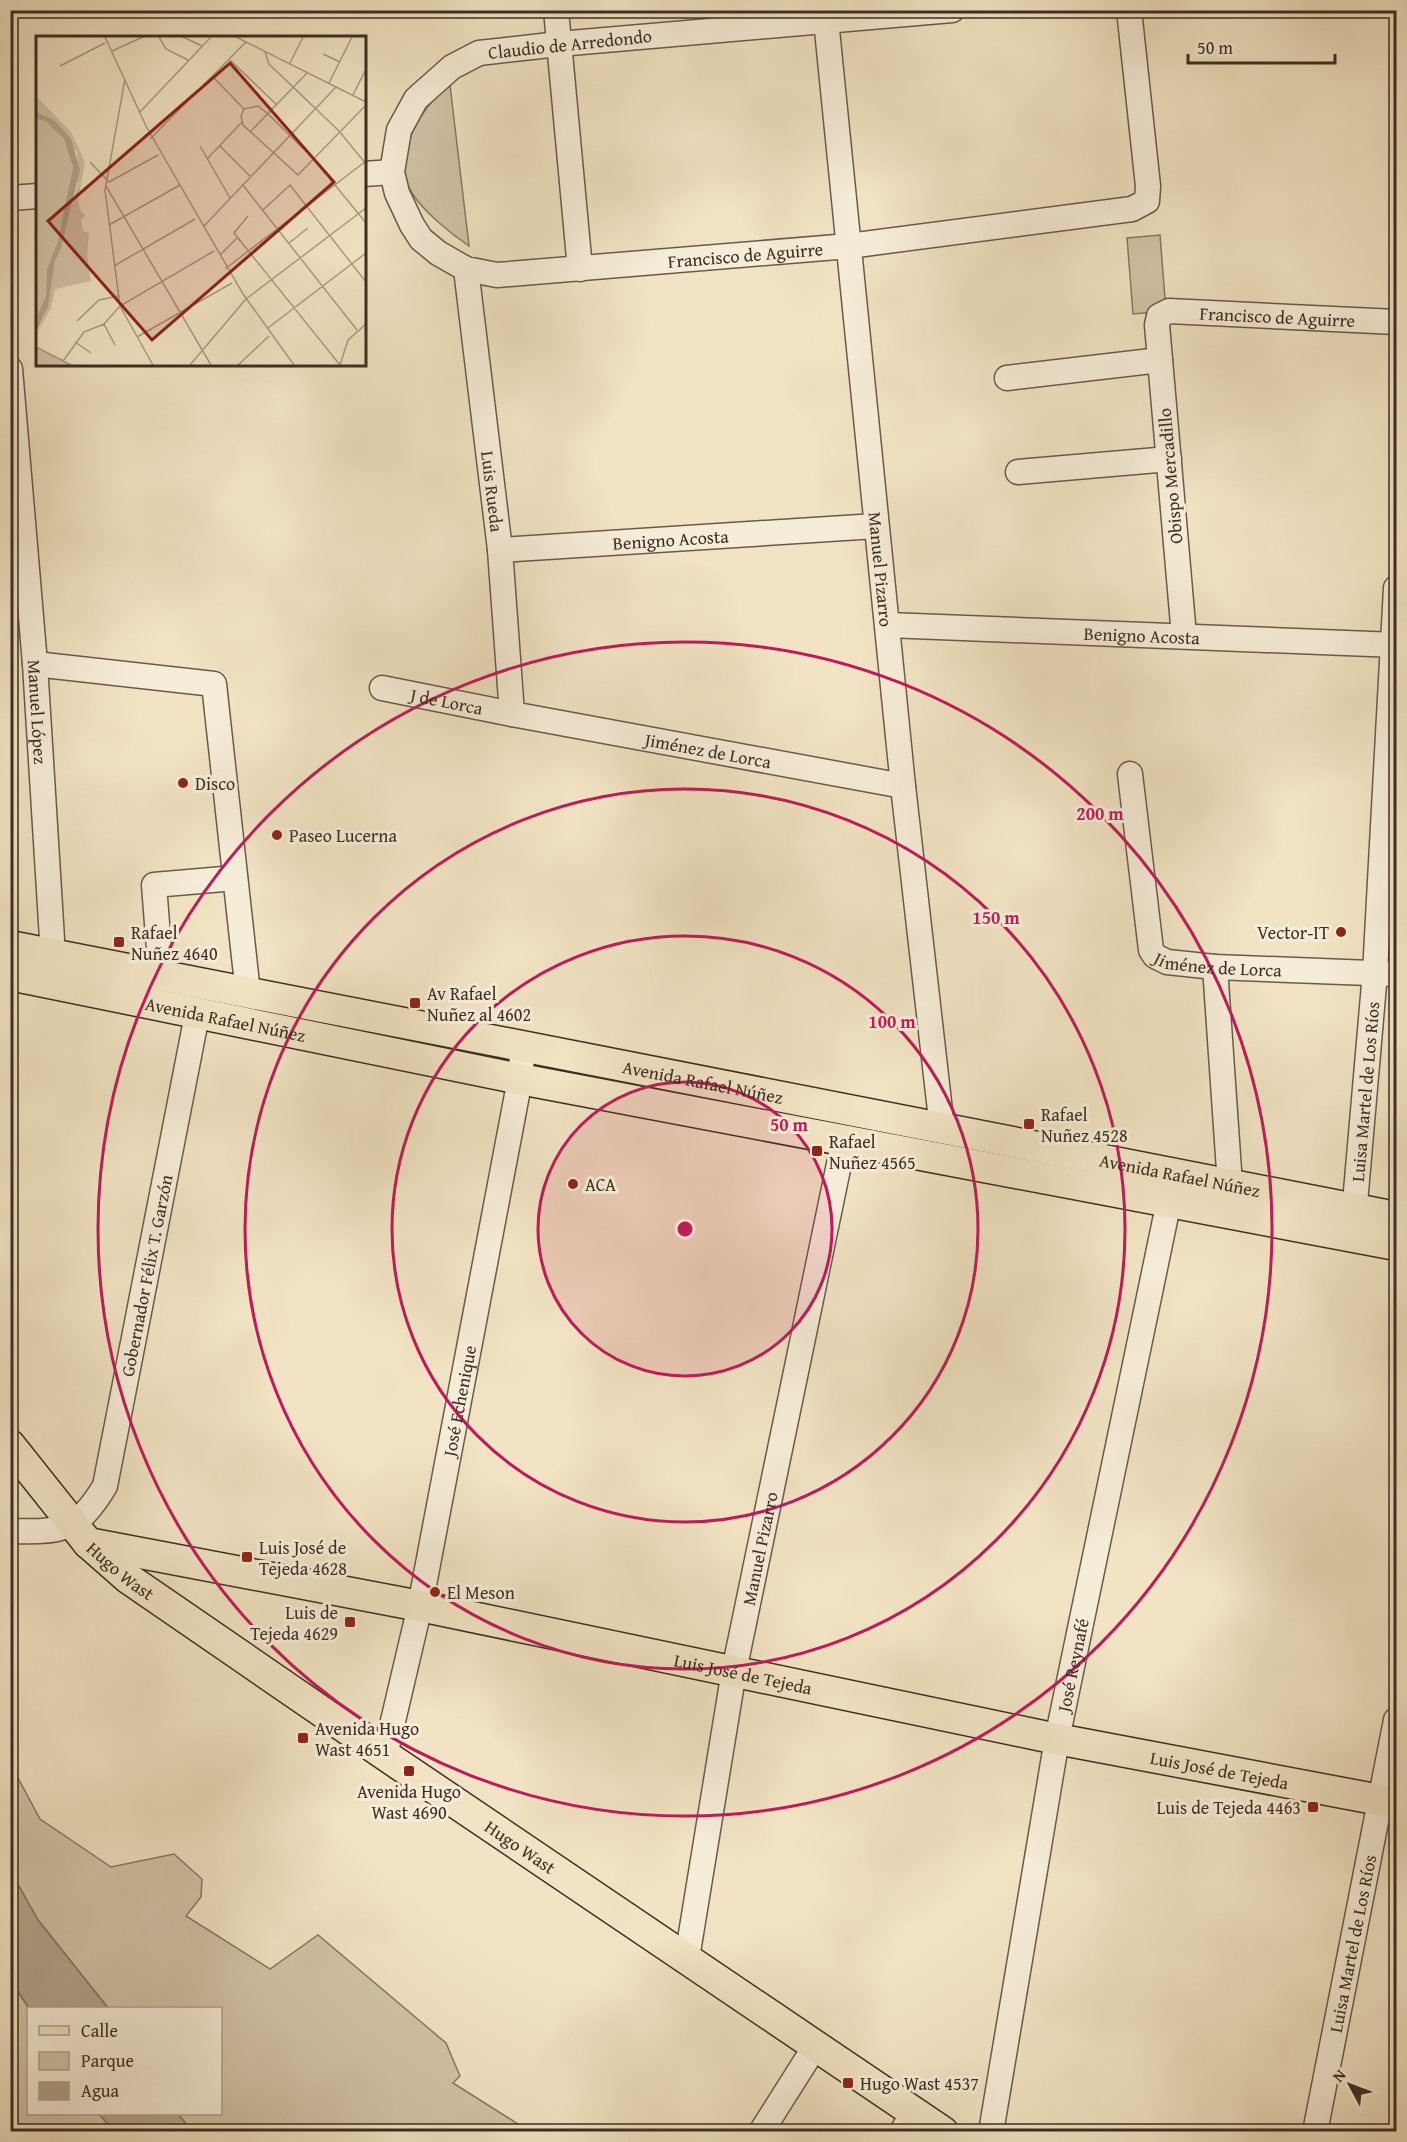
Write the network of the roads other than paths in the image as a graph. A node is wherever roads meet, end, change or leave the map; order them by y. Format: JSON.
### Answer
{"nodes":[{"id":1,"x":556,"y":10,"type":"edge"},
{"id":2,"x":952,"y":10,"type":"edge"},
{"id":3,"x":1129,"y":10,"type":"edge"},
{"id":4,"x":825,"y":16,"type":"edge"},
{"id":5,"x":559,"y":44,"type":"junction"},
{"id":6,"x":392,"y":172,"type":"junction"},
{"id":7,"x":366,"y":174,"type":"edge"},
{"id":8,"x":36,"y":196,"type":"edge"},
{"id":9,"x":10,"y":198,"type":"edge"},
{"id":10,"x":849,"y":246,"type":"junction"},
{"id":11,"x":466,"y":268,"type":"junction"},
{"id":12,"x":580,"y":269,"type":"junction"},
{"id":13,"x":1159,"y":316,"type":"joint"},
{"id":14,"x":1396,"y":322,"type":"edge"},
{"id":15,"x":1160,"y":360,"type":"junction"},
{"id":16,"x":10,"y":369,"type":"edge"},
{"id":17,"x":1007,"y":378,"type":"dead end"},
{"id":18,"x":1169,"y":459,"type":"junction"},
{"id":19,"x":1018,"y":472,"type":"dead end"},
{"id":20,"x":876,"y":526,"type":"junction"},
{"id":21,"x":500,"y":550,"type":"junction"},
{"id":22,"x":1396,"y":588,"type":"edge"},
{"id":23,"x":888,"y":625,"type":"junction"},
{"id":24,"x":1184,"y":636,"type":"junction"},
{"id":25,"x":1394,"y":645,"type":"edge"},
{"id":26,"x":35,"y":664,"type":"junction"},
{"id":27,"x":382,"y":688,"type":"dead end"},
{"id":28,"x":512,"y":714,"type":"junction"},
{"id":29,"x":1130,"y":774,"type":"dead end"},
{"id":30,"x":903,"y":786,"type":"junction"},
{"id":31,"x":235,"y":878,"type":"junction"},
{"id":32,"x":10,"y":946,"type":"edge"},
{"id":33,"x":1215,"y":967,"type":"junction"},
{"id":34,"x":49,"y":968,"type":"junction"},
{"id":35,"x":1386,"y":973,"type":"edge"},
{"id":36,"x":10,"y":975,"type":"edge"},
{"id":37,"x":161,"y":975,"type":"junction"},
{"id":38,"x":248,"y":993,"type":"junction"},
{"id":39,"x":197,"y":1015,"type":"junction"},
{"id":40,"x":524,"y":1047,"type":"junction"},
{"id":41,"x":520,"y":1079,"type":"junction"},
{"id":42,"x":942,"y":1128,"type":"junction"},
{"id":43,"x":844,"y":1140,"type":"junction"},
{"id":44,"x":1230,"y":1185,"type":"junction"},
{"id":45,"x":1169,"y":1201,"type":"junction"},
{"id":46,"x":1396,"y":1217,"type":"edge"},
{"id":47,"x":1353,"y":1222,"type":"junction"},
{"id":48,"x":1396,"y":1245,"type":"edge"},
{"id":49,"x":10,"y":1445,"type":"edge"},
{"id":50,"x":10,"y":1531,"type":"edge"},
{"id":51,"x":80,"y":1533,"type":"junction"},
{"id":52,"x":420,"y":1606,"type":"junction"},
{"id":53,"x":734,"y":1671,"type":"junction"},
{"id":54,"x":1396,"y":1720,"type":"edge"},
{"id":55,"x":1058,"y":1739,"type":"junction"},
{"id":56,"x":385,"y":1755,"type":"junction"},
{"id":57,"x":1388,"y":1801,"type":"edge"},
{"id":58,"x":687,"y":1958,"type":"junction"},
{"id":59,"x":816,"y":2045,"type":"junction"},
{"id":60,"x":907,"y":2122,"type":"edge"},
{"id":61,"x":761,"y":2132,"type":"edge"},
{"id":62,"x":943,"y":2132,"type":"edge"},
{"id":63,"x":992,"y":2132,"type":"edge"},
{"id":64,"x":1315,"y":2132,"type":"edge"}],
"edges":[{"from":1,"to":5,"type":"street"},
{"from":2,"to":4,"type":"street","name":"Claudio de Arredondo"},
{"from":3,"to":10,"type":"street","name":"Francisco de Aguirre"},
{"from":4,"to":5,"type":"street","name":"Claudio de Arredondo"},
{"from":4,"to":10,"type":"street","name":"Manuel Pizarro"},
{"from":5,"to":6,"type":"street","name":"Claudio de Arredondo"},
{"from":5,"to":12,"type":"street"},
{"from":6,"to":7,"type":"street"},
{"from":6,"to":11,"type":"street","name":"Francisco de Aguirre"},
{"from":8,"to":9,"type":"street"},
{"from":10,"to":12,"type":"street","name":"Francisco de Aguirre"},
{"from":10,"to":20,"type":"street","name":"Manuel Pizarro"},
{"from":11,"to":12,"type":"street","name":"Francisco de Aguirre"},
{"from":11,"to":21,"type":"street","name":"Luis Rueda"},
{"from":13,"to":14,"type":"street","name":"Francisco de Aguirre"},
{"from":13,"to":15,"type":"street","name":"Obispo Mercadillo"},
{"from":15,"to":17,"type":"street"},
{"from":15,"to":18,"type":"street","name":"Obispo Mercadillo"},
{"from":16,"to":26,"type":"street","name":"Manuel López"},
{"from":18,"to":19,"type":"street"},
{"from":18,"to":24,"type":"street","name":"Obispo Mercadillo"},
{"from":20,"to":21,"type":"street","name":"Benigno Acosta"},
{"from":20,"to":23,"type":"street","name":"Manuel Pizarro"},
{"from":21,"to":28,"type":"street","name":"Luis Rueda"},
{"from":22,"to":25,"type":"street","name":"Luisa Martel de Los Ríos"},
{"from":23,"to":24,"type":"street","name":"Benigno Acosta"},
{"from":23,"to":30,"type":"street","name":"Manuel Pizarro"},
{"from":24,"to":25,"type":"street","name":"Benigno Acosta"},
{"from":25,"to":35,"type":"street","name":"Luisa Martel de Los Ríos"},
{"from":26,"to":31,"type":"street"},
{"from":26,"to":34,"type":"street","name":"Manuel López"},
{"from":27,"to":28,"type":"street","name":"J de Lorca"},
{"from":28,"to":30,"type":"street","name":"Jiménez de Lorca"},
{"from":29,"to":33,"type":"street","name":"Jiménez de Lorca"},
{"from":30,"to":42,"type":"street","name":"Manuel Pizarro"},
{"from":31,"to":37,"type":"street"},
{"from":31,"to":38,"type":"street"},
{"from":32,"to":34,"type":"main road","name":"Avenida Rafael Núñez"},
{"from":33,"to":35,"type":"street","name":"Jiménez de Lorca"},
{"from":33,"to":44,"type":"street"},
{"from":34,"to":36,"type":"main road","name":"Avenida Rafael Núñez"},
{"from":34,"to":37,"type":"main road","name":"Avenida Rafael Núñez"},
{"from":34,"to":39,"type":"main road","name":"Avenida Rafael Núñez"},
{"from":35,"to":47,"type":"street","name":"Luisa Martel de Los Ríos"},
{"from":37,"to":38,"type":"main road","name":"Avenida Rafael Núñez"},
{"from":38,"to":40,"type":"main road","name":"Avenida Rafael Núñez"},
{"from":39,"to":41,"type":"main road","name":"Avenida Rafael Núñez"},
{"from":39,"to":51,"type":"street","name":"Gobernador Félix T. Garzón"},
{"from":40,"to":41,"type":"street","name":"José Echenique"},
{"from":40,"to":42,"type":"main road","name":"Avenida Rafael Núñez"},
{"from":41,"to":43,"type":"main road","name":"Avenida Rafael Núñez"},
{"from":41,"to":52,"type":"street","name":"José Echenique"},
{"from":42,"to":44,"type":"main road","name":"Avenida Rafael Núñez"},
{"from":43,"to":45,"type":"main road","name":"Avenida Rafael Núñez"},
{"from":43,"to":53,"type":"street","name":"Manuel Pizarro"},
{"from":44,"to":47,"type":"main road","name":"Avenida Rafael Núñez"},
{"from":45,"to":47,"type":"main road","name":"Avenida Rafael Núñez"},
{"from":45,"to":55,"type":"street","name":"José Reynafé"},
{"from":46,"to":47,"type":"main road","name":"Avenida Rafael Núñez"},
{"from":47,"to":48,"type":"main road","name":"Avenida Rafael Núñez"},
{"from":49,"to":51,"type":"main road","name":"Hugo Wast"},
{"from":50,"to":51,"type":"street","name":"Luis José de Tejeda"},
{"from":51,"to":52,"type":"main road","name":"Luis José de Tejeda"},
{"from":51,"to":56,"type":"main road","name":"Hugo Wast"},
{"from":52,"to":53,"type":"main road","name":"Luis José de Tejeda"},
{"from":52,"to":56,"type":"street","name":"José Echenique"},
{"from":53,"to":55,"type":"main road","name":"Luis José de Tejeda"},
{"from":53,"to":58,"type":"street","name":"Manuel Pizarro"},
{"from":54,"to":57,"type":"street","name":"Luisa Martel de Los Ríos"},
{"from":55,"to":57,"type":"main road","name":"Luis José de Tejeda"},
{"from":55,"to":63,"type":"street","name":"José Reynafé"},
{"from":56,"to":58,"type":"main road","name":"Hugo Wast"},
{"from":57,"to":64,"type":"street","name":"Luisa Martel de Los Ríos"},
{"from":58,"to":59,"type":"main road","name":"Hugo Wast"},
{"from":59,"to":60,"type":"main road","name":"Hugo Wast"},
{"from":59,"to":61,"type":"street"},
{"from":60,"to":62,"type":"main road","name":"Hugo Wast"}]}
